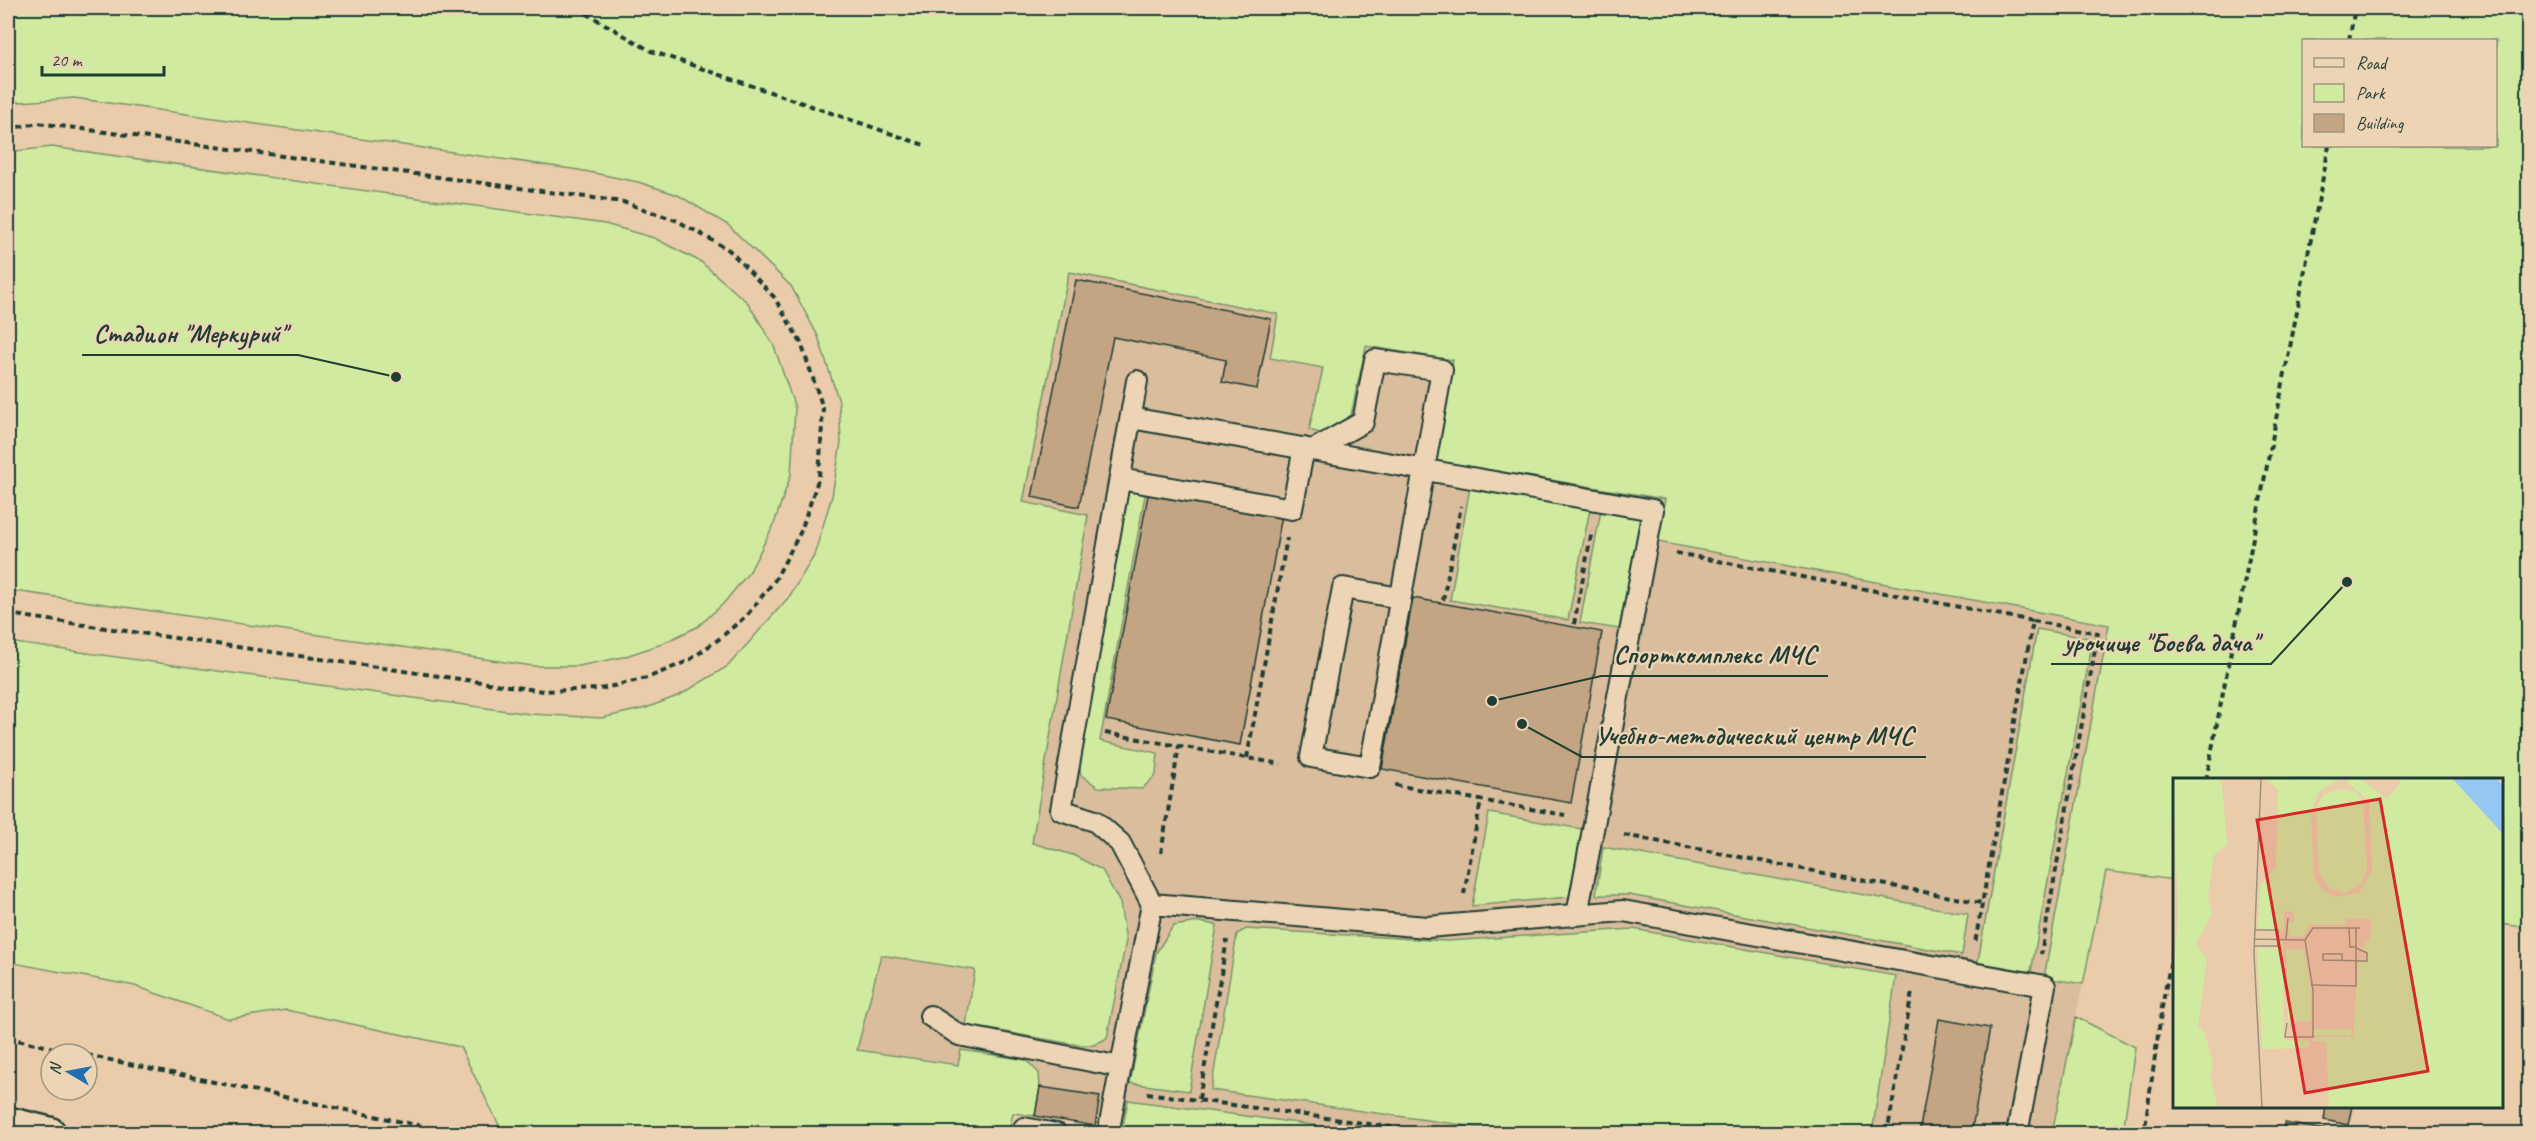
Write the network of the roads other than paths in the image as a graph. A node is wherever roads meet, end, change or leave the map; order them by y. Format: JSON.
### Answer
{"nodes":[{"id":1,"x":1137,"y":381,"type":"dead end"},
{"id":2,"x":1131,"y":418,"type":"junction"},
{"id":3,"x":1309,"y":449,"type":"junction"},
{"id":4,"x":1424,"y":469,"type":"junction"},
{"id":5,"x":1120,"y":479,"type":"junction"},
{"id":6,"x":1400,"y":598,"type":"junction"},
{"id":7,"x":1152,"y":904,"type":"junction"},
{"id":8,"x":1576,"y":915,"type":"junction"},
{"id":9,"x":930,"y":1016,"type":"dead end"},
{"id":10,"x":1121,"y":1067,"type":"junction"},
{"id":11,"x":8,"y":1124,"type":"edge"},
{"id":12,"x":50,"y":1134,"type":"edge"},
{"id":13,"x":1023,"y":1134,"type":"edge"},
{"id":14,"x":1057,"y":1134,"type":"edge"},
{"id":15,"x":1108,"y":1134,"type":"edge"},
{"id":16,"x":2017,"y":1134,"type":"edge"}],
"edges":[{"from":1,"to":2,"type":"lane"},
{"from":2,"to":3,"type":"lane"},
{"from":2,"to":5,"type":"lane"},
{"from":3,"to":4,"type":"lane"},
{"from":3,"to":4,"type":"lane"},
{"from":3,"to":5,"type":"lane"},
{"from":4,"to":6,"type":"lane"},
{"from":4,"to":8,"type":"lane"},
{"from":5,"to":7,"type":"lane"},
{"from":6,"to":6,"type":"lane"},
{"from":7,"to":8,"type":"lane"},
{"from":7,"to":10,"type":"lane"},
{"from":8,"to":16,"type":"lane"},
{"from":9,"to":10,"type":"lane"},
{"from":10,"to":15,"type":"lane"},
{"from":11,"to":12,"type":"street"},
{"from":13,"to":14,"type":"lane"}]}
